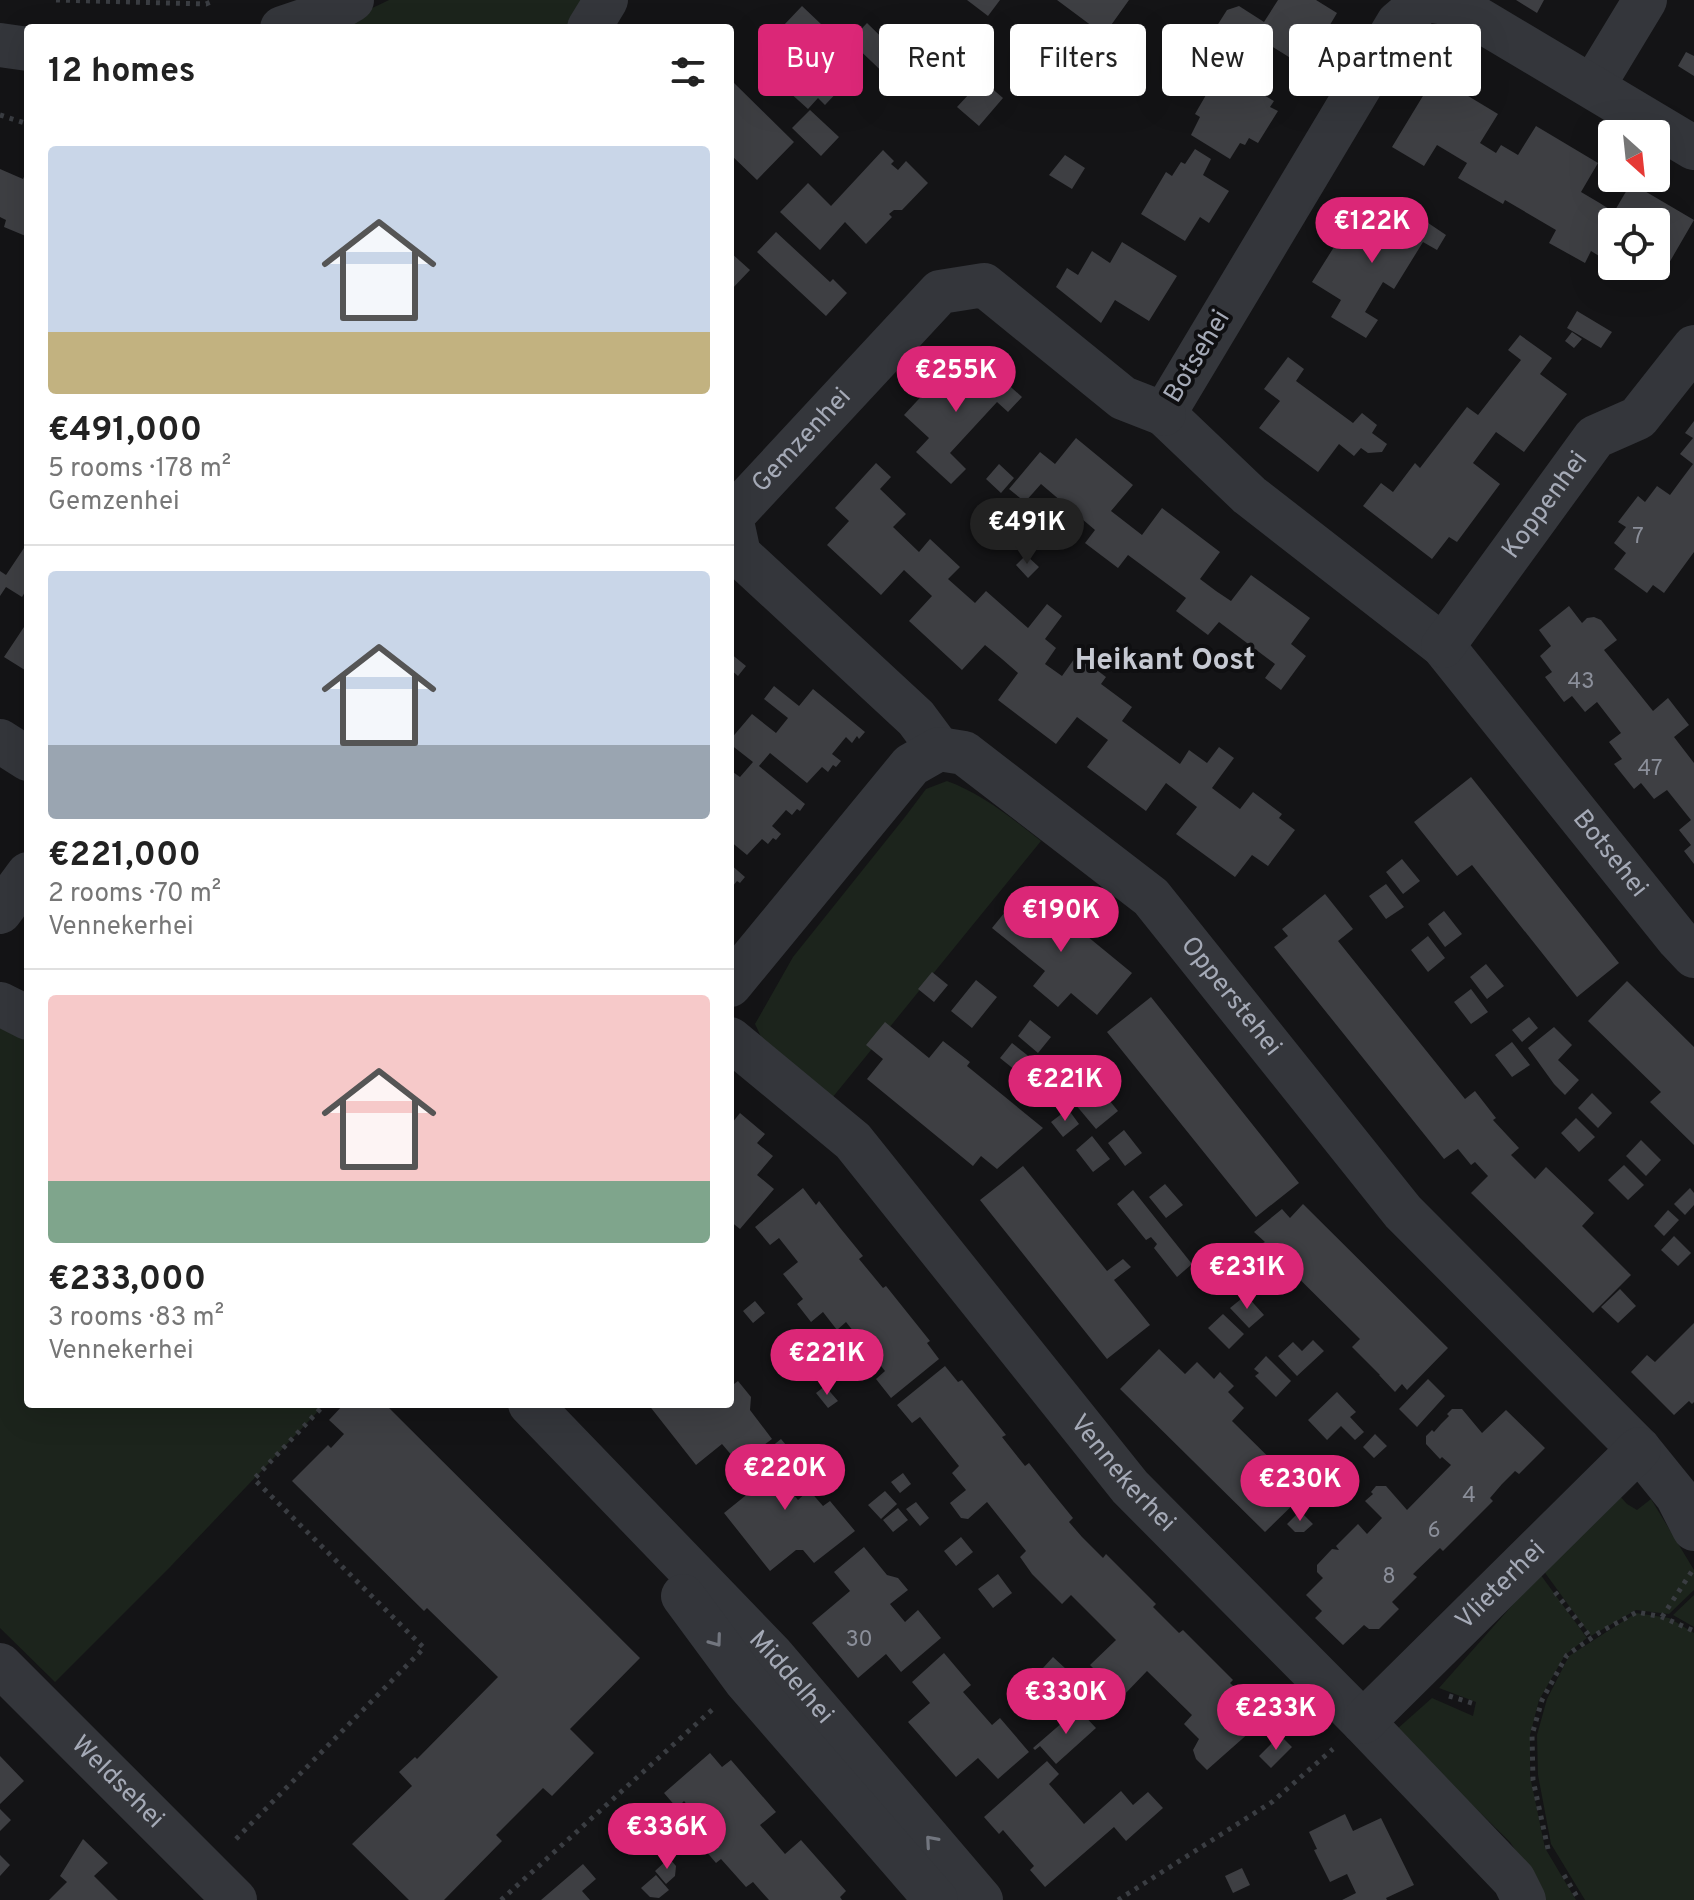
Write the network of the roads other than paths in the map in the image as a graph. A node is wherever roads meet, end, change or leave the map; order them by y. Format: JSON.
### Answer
{"nodes":[{"id":1,"x":352,"y":0,"type":"edge"},
{"id":2,"x":606,"y":0,"type":"edge"},
{"id":3,"x":1645,"y":0,"type":"edge"},
{"id":4,"x":294,"y":24,"type":"edge"},
{"id":5,"x":591,"y":24,"type":"edge"},
{"id":6,"x":0,"y":45,"type":"edge"},
{"id":7,"x":24,"y":48,"type":"edge"},
{"id":8,"x":1593,"y":86,"type":"junction"},
{"id":9,"x":1694,"y":148,"type":"edge"},
{"id":10,"x":1694,"y":347,"type":"edge"},
{"id":11,"x":1164,"y":414,"type":"junction"},
{"id":12,"x":734,"y":513,"type":"edge"},
{"id":13,"x":734,"y":530,"type":"edge"},
{"id":14,"x":1443,"y":646,"type":"junction"},
{"id":15,"x":0,"y":741,"type":"edge"},
{"id":16,"x":939,"y":749,"type":"junction"},
{"id":17,"x":24,"y":756,"type":"edge"},
{"id":18,"x":24,"y":879,"type":"edge"},
{"id":19,"x":0,"y":912,"type":"edge"},
{"id":20,"x":1689,"y":941,"type":"edge"},
{"id":21,"x":734,"y":980,"type":"edge"},
{"id":22,"x":0,"y":1004,"type":"edge"},
{"id":23,"x":24,"y":1016,"type":"edge"},
{"id":24,"x":734,"y":1042,"type":"edge"},
{"id":25,"x":534,"y":1408,"type":"edge"},
{"id":26,"x":1639,"y":1449,"type":"junction"},
{"id":27,"x":588,"y":1465,"type":"junction"},
{"id":28,"x":1688,"y":1501,"type":"edge"},
{"id":29,"x":0,"y":1665,"type":"edge"},
{"id":30,"x":1363,"y":1722,"type":"junction"},
{"id":31,"x":220,"y":1885,"type":"edge"},
{"id":32,"x":936,"y":1900,"type":"edge"},
{"id":33,"x":981,"y":1900,"type":"edge"},
{"id":34,"x":1524,"y":1900,"type":"edge"}],
"edges":[{"from":1,"to":4,"type":"street"},
{"from":2,"to":5,"type":"street"},
{"from":3,"to":8,"type":"street"},
{"from":6,"to":7,"type":"street"},
{"from":8,"to":9,"type":"street","name":"Botsehei"},
{"from":8,"to":11,"type":"street","name":"Botsehei"},
{"from":10,"to":14,"type":"street","name":"Koppenhei"},
{"from":11,"to":12,"type":"street","name":"Gemzenhei"},
{"from":11,"to":14,"type":"street","name":"Botsehei"},
{"from":13,"to":16,"type":"street","name":"Gemzenhei"},
{"from":14,"to":20,"type":"street","name":"Botsehei"},
{"from":15,"to":17,"type":"street"},
{"from":16,"to":21,"type":"street"},
{"from":16,"to":26,"type":"street","name":"Opperstehei"},
{"from":18,"to":19,"type":"street"},
{"from":22,"to":23,"type":"street"},
{"from":24,"to":30,"type":"street","name":"Vennekerhei"},
{"from":25,"to":27,"type":"street","name":"Middelhei"},
{"from":26,"to":28,"type":"street","name":"Opperstehei"},
{"from":26,"to":30,"type":"street","name":"Vlieterhei"},
{"from":27,"to":32,"type":"street","name":"Middelhei","one_way":true},
{"from":33,"to":27,"type":"street","name":"Middelhei","one_way":true},
{"from":29,"to":31,"type":"street","name":"Weldsehei"},
{"from":30,"to":34,"type":"street","name":"Vennekerhei"}]}
